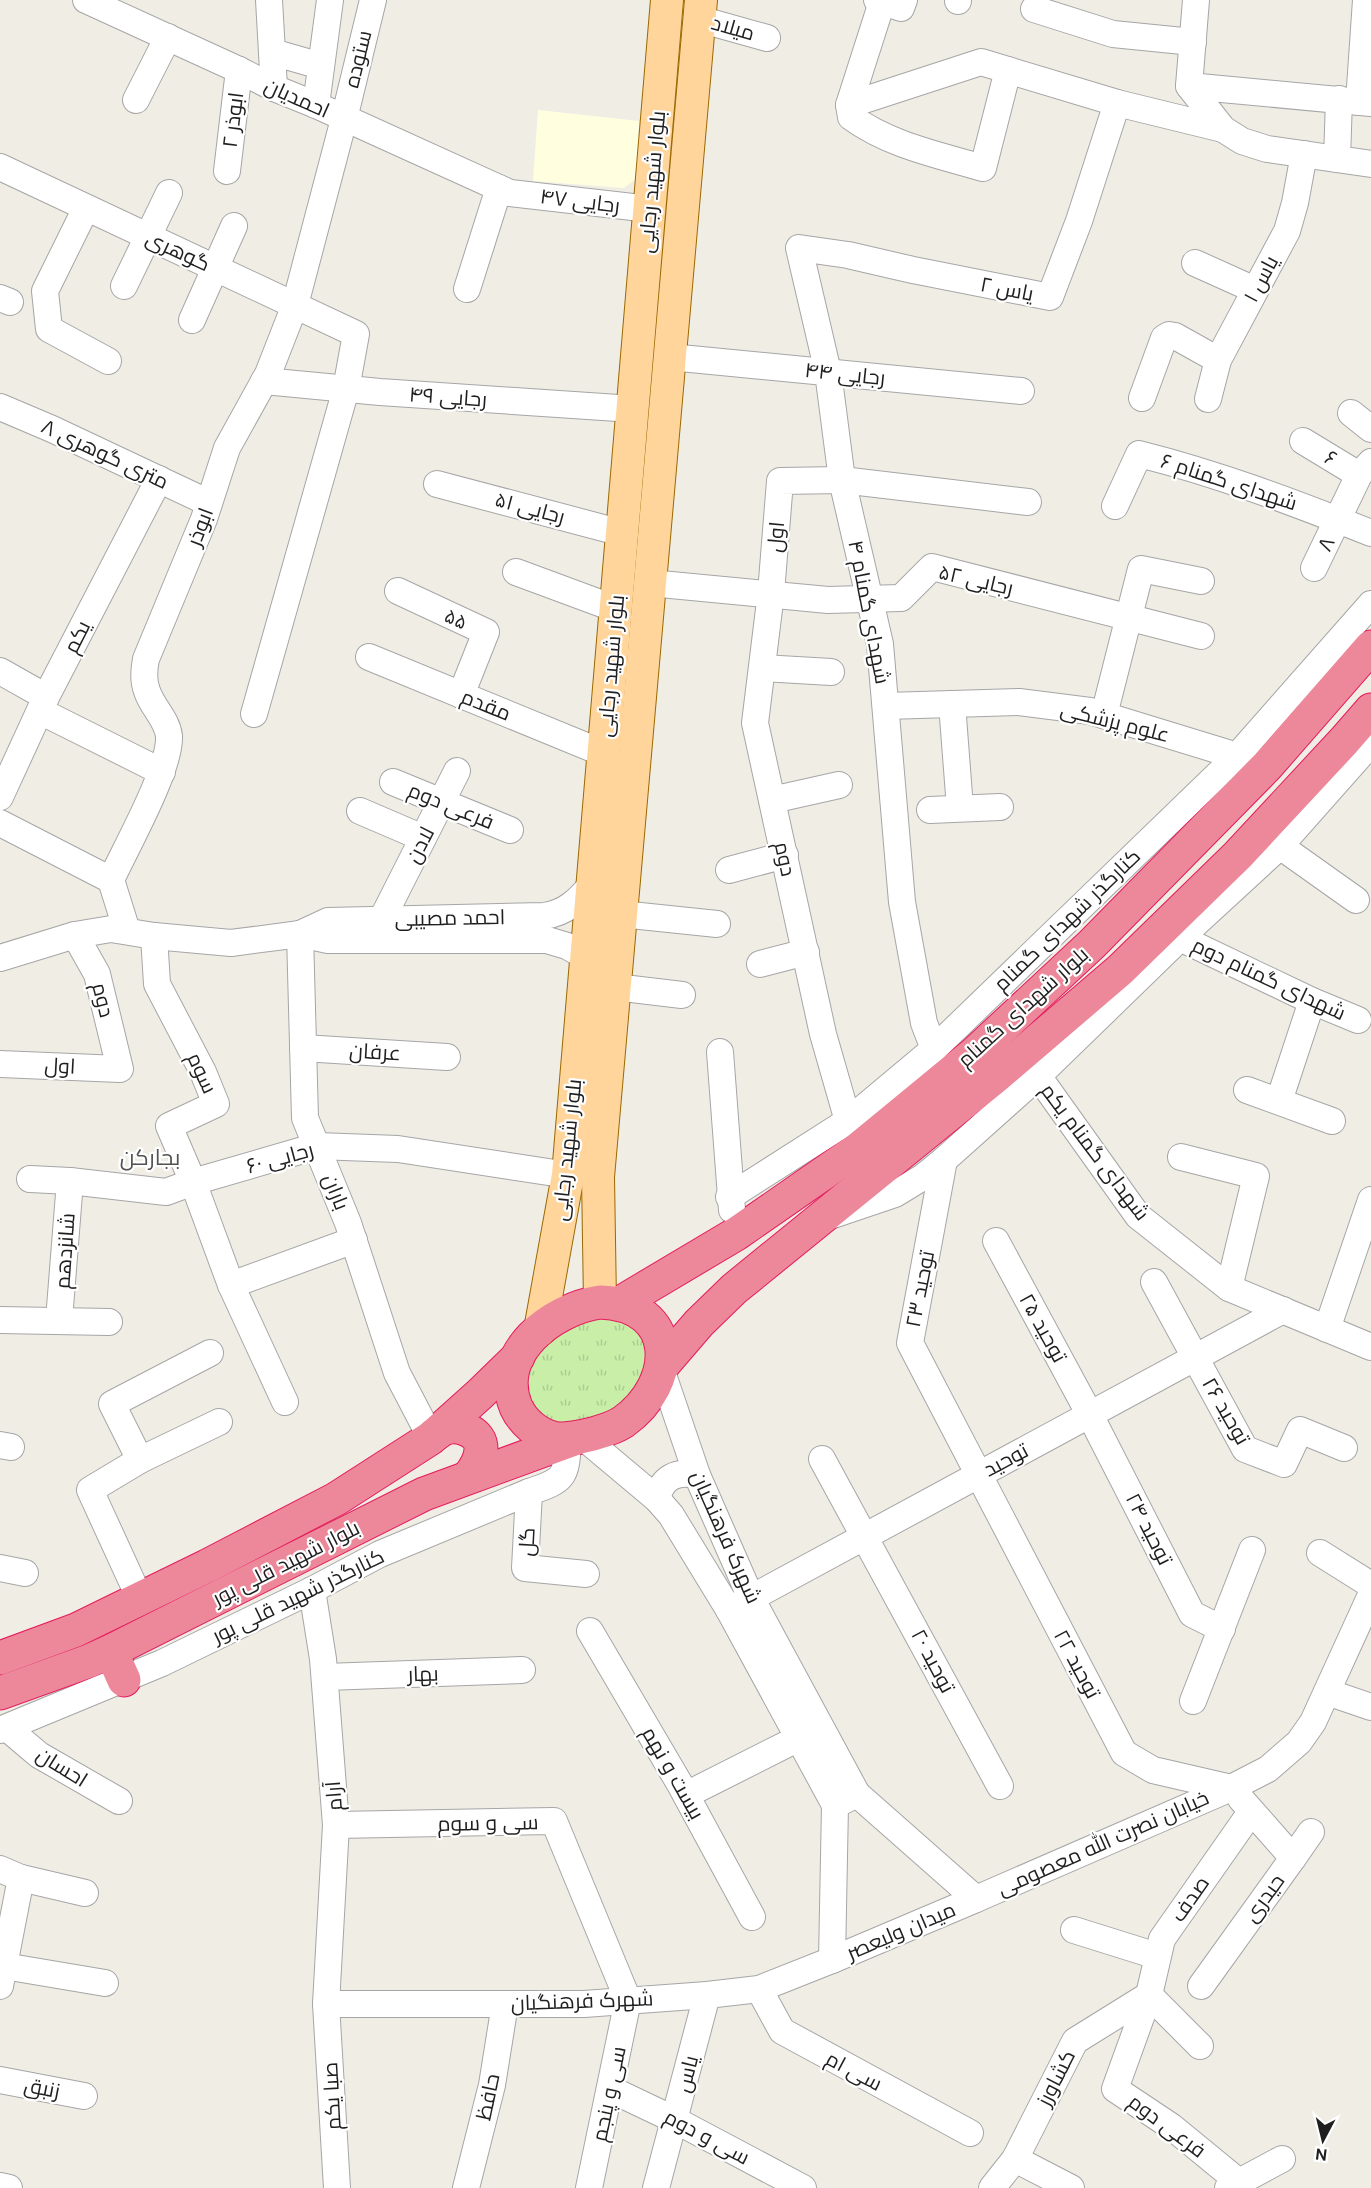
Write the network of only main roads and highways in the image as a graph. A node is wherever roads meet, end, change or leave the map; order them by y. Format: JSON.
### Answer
{"nodes":[{"id":1,"x":668,"y":0,"type":"edge"},
{"id":2,"x":700,"y":9,"type":"edge"},
{"id":3,"x":1371,"y":647,"type":"edge"},
{"id":4,"x":1371,"y":710,"type":"edge"},
{"id":5,"x":599,"y":1229,"type":"junction"},
{"id":6,"x":558,"y":1231,"type":"junction"},
{"id":7,"x":702,"y":1255,"type":"junction"},
{"id":8,"x":734,"y":1289,"type":"junction"},
{"id":9,"x":610,"y":1303,"type":"junction"},
{"id":10,"x":540,"y":1330,"type":"junction"},
{"id":11,"x":518,"y":1357,"type":"junction"},
{"id":12,"x":662,"y":1367,"type":"junction"},
{"id":13,"x":432,"y":1437,"type":"junction"},
{"id":14,"x":575,"y":1439,"type":"junction"},
{"id":15,"x":470,"y":1475,"type":"junction"},
{"id":16,"x":0,"y":1658,"type":"edge"},
{"id":17,"x":0,"y":1693,"type":"edge"}],
"edges":[{"from":1,"to":6,"type":"main road","name":"بلوار شهید رجایی"},
{"from":2,"to":5,"type":"main road","name":"بلوار شهید رجایی"},
{"from":3,"to":7,"type":"highway","name":"بلوار شهدای گمنام"},
{"from":4,"to":8,"type":"highway","name":"بلوار شهدای گمنام"},
{"from":5,"to":6,"type":"main road"},
{"from":5,"to":9,"type":"main road","name":"بلوار شهید رجایی"},
{"from":6,"to":10,"type":"main road","name":"بلوار شهید رجایی"},
{"from":7,"to":8,"type":"highway"},
{"from":7,"to":9,"type":"highway","name":"بلوار شهدای گمنام"},
{"from":8,"to":12,"type":"highway","name":"بلوار شهدای گمنام"},
{"from":9,"to":10,"type":"highway"},
{"from":9,"to":12,"type":"highway"},
{"from":10,"to":11,"type":"highway"},
{"from":11,"to":13,"type":"highway","name":"بلوار شهید قلی پور"},
{"from":11,"to":14,"type":"highway"},
{"from":12,"to":14,"type":"highway"},
{"from":13,"to":15,"type":"highway"},
{"from":13,"to":16,"type":"highway","name":"بلوار شهید قلی پور"},
{"from":14,"to":15,"type":"highway","name":"بلوار شهید قلی پور"},
{"from":15,"to":17,"type":"highway","name":"بلوار شهید قلی پور"}]}
